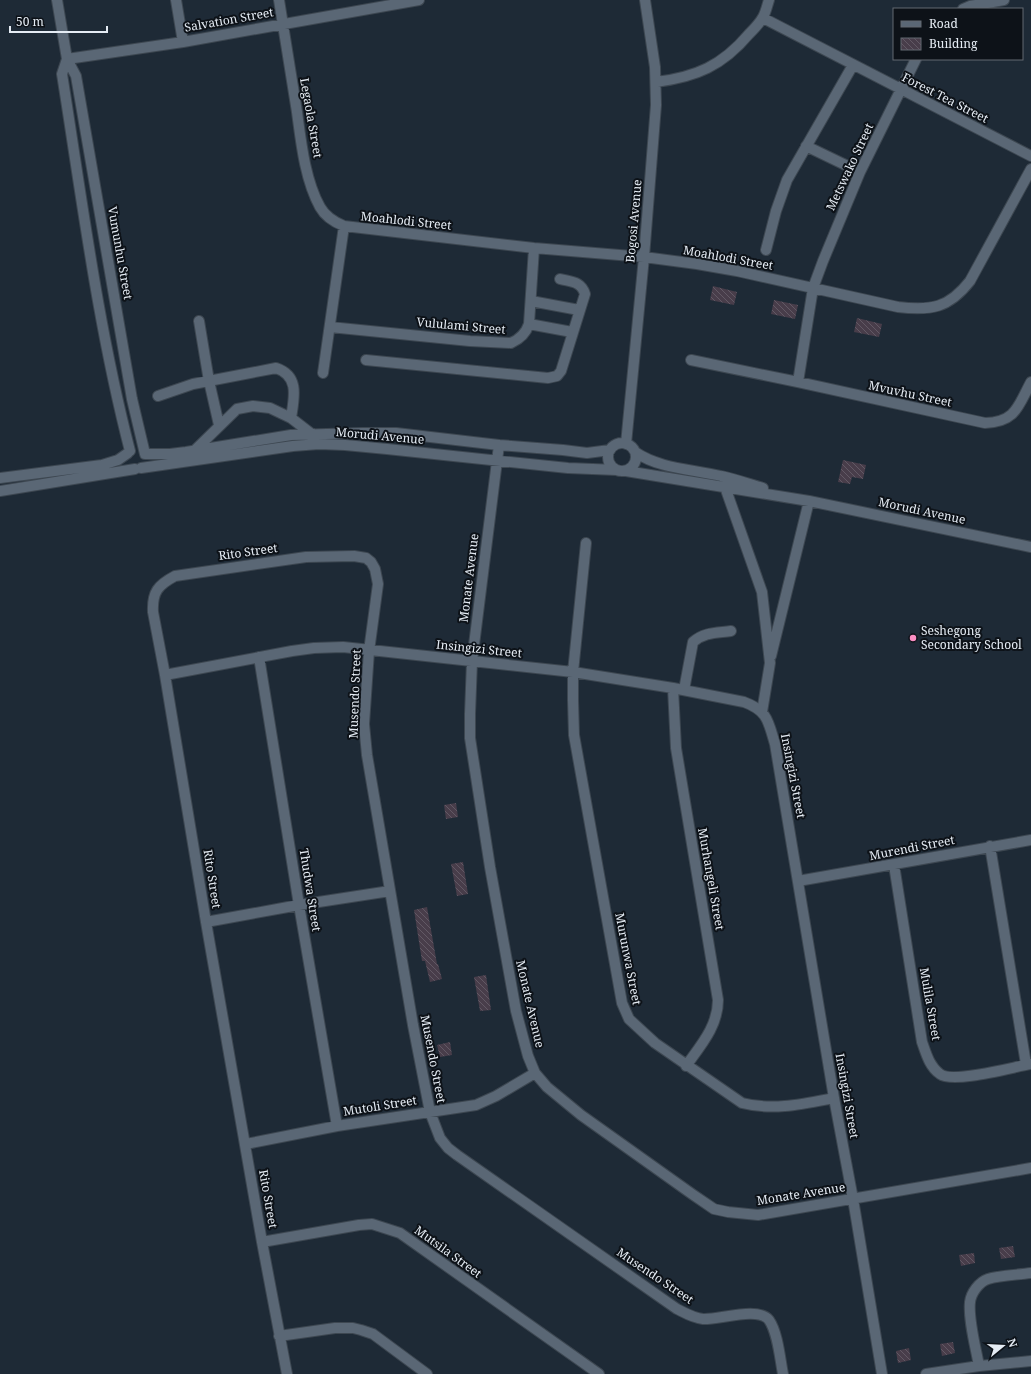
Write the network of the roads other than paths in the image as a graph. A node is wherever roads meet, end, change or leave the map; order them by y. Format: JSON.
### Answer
{"nodes":[{"id":1,"x":57,"y":0,"type":"edge"},
{"id":2,"x":176,"y":0,"type":"edge"},
{"id":3,"x":279,"y":0,"type":"edge"},
{"id":4,"x":419,"y":0,"type":"edge"},
{"id":5,"x":645,"y":0,"type":"edge"},
{"id":6,"x":770,"y":0,"type":"edge"},
{"id":7,"x":1004,"y":0,"type":"edge"},
{"id":8,"x":379,"y":3,"type":"edge"},
{"id":9,"x":965,"y":8,"type":"edge"},
{"id":10,"x":763,"y":18,"type":"junction"},
{"id":11,"x":283,"y":24,"type":"junction"},
{"id":12,"x":183,"y":42,"type":"junction"},
{"id":13,"x":67,"y":59,"type":"junction"},
{"id":14,"x":916,"y":60,"type":"edge"},
{"id":15,"x":853,"y":65,"type":"junction"},
{"id":16,"x":656,"y":82,"type":"junction"},
{"id":17,"x":901,"y":90,"type":"junction"},
{"id":18,"x":806,"y":146,"type":"junction"},
{"id":19,"x":1031,"y":156,"type":"edge"},
{"id":20,"x":1031,"y":169,"type":"edge"},
{"id":21,"x":860,"y":172,"type":"junction"},
{"id":22,"x":344,"y":226,"type":"junction"},
{"id":23,"x":534,"y":248,"type":"junction"},
{"id":24,"x":766,"y":250,"type":"dead end"},
{"id":25,"x":644,"y":258,"type":"junction"},
{"id":26,"x":560,"y":279,"type":"dead end"},
{"id":27,"x":813,"y":288,"type":"junction"},
{"id":28,"x":531,"y":301,"type":"junction"},
{"id":29,"x":579,"y":310,"type":"junction"},
{"id":30,"x":199,"y":321,"type":"dead end"},
{"id":31,"x":529,"y":324,"type":"junction"},
{"id":32,"x":330,"y":327,"type":"junction"},
{"id":33,"x":572,"y":332,"type":"junction"},
{"id":34,"x":366,"y":360,"type":"dead end"},
{"id":35,"x":692,"y":360,"type":"dead end"},
{"id":36,"x":323,"y":373,"type":"dead end"},
{"id":37,"x":209,"y":381,"type":"junction"},
{"id":38,"x":798,"y":382,"type":"junction"},
{"id":39,"x":1031,"y":382,"type":"edge"},
{"id":40,"x":158,"y":396,"type":"dead end"},
{"id":41,"x":291,"y":418,"type":"junction"},
{"id":42,"x":219,"y":425,"type":"junction"},
{"id":43,"x":313,"y":434,"type":"junction"},
{"id":44,"x":626,"y":444,"type":"junction"},
{"id":45,"x":499,"y":445,"type":"junction"},
{"id":46,"x":610,"y":450,"type":"junction"},
{"id":47,"x":194,"y":451,"type":"junction"},
{"id":48,"x":129,"y":452,"type":"junction"},
{"id":49,"x":635,"y":452,"type":"junction"},
{"id":50,"x":145,"y":454,"type":"junction"},
{"id":51,"x":496,"y":461,"type":"junction"},
{"id":52,"x":138,"y":469,"type":"junction"},
{"id":53,"x":621,"y":470,"type":"junction"},
{"id":54,"x":0,"y":478,"type":"edge"},
{"id":55,"x":725,"y":487,"type":"junction"},
{"id":56,"x":0,"y":491,"type":"edge"},
{"id":57,"x":809,"y":501,"type":"junction"},
{"id":58,"x":586,"y":543,"type":"dead end"},
{"id":59,"x":1031,"y":547,"type":"edge"},
{"id":60,"x":354,"y":556,"type":"joint"},
{"id":61,"x":731,"y":631,"type":"dead end"},
{"id":62,"x":368,"y":651,"type":"junction"},
{"id":63,"x":259,"y":657,"type":"junction"},
{"id":64,"x":472,"y":661,"type":"junction"},
{"id":65,"x":770,"y":663,"type":"junction"},
{"id":66,"x":573,"y":672,"type":"junction"},
{"id":67,"x":165,"y":674,"type":"junction"},
{"id":68,"x":673,"y":688,"type":"junction"},
{"id":69,"x":684,"y":690,"type":"junction"},
{"id":70,"x":762,"y":712,"type":"junction"},
{"id":71,"x":1031,"y":840,"type":"edge"},
{"id":72,"x":990,"y":846,"type":"junction"},
{"id":73,"x":894,"y":865,"type":"junction"},
{"id":74,"x":798,"y":881,"type":"junction"},
{"id":75,"x":390,"y":891,"type":"junction"},
{"id":76,"x":299,"y":905,"type":"junction"},
{"id":77,"x":206,"y":922,"type":"junction"},
{"id":78,"x":1029,"y":1064,"type":"edge"},
{"id":79,"x":686,"y":1066,"type":"junction"},
{"id":80,"x":535,"y":1073,"type":"junction"},
{"id":81,"x":834,"y":1098,"type":"junction"},
{"id":82,"x":430,"y":1112,"type":"junction"},
{"id":83,"x":337,"y":1126,"type":"junction"},
{"id":84,"x":246,"y":1144,"type":"junction"},
{"id":85,"x":1031,"y":1168,"type":"edge"},
{"id":86,"x":853,"y":1199,"type":"junction"},
{"id":87,"x":262,"y":1242,"type":"junction"},
{"id":88,"x":1031,"y":1273,"type":"edge"},
{"id":89,"x":279,"y":1336,"type":"junction"},
{"id":90,"x":1031,"y":1361,"type":"edge"},
{"id":91,"x":979,"y":1366,"type":"junction"},
{"id":92,"x":598,"y":1373,"type":"edge"},
{"id":93,"x":287,"y":1374,"type":"edge"},
{"id":94,"x":427,"y":1374,"type":"edge"},
{"id":95,"x":783,"y":1374,"type":"edge"},
{"id":96,"x":882,"y":1374,"type":"edge"},
{"id":97,"x":926,"y":1374,"type":"edge"}],
"edges":[{"from":1,"to":13,"type":"street","name":"Vumunhu Street"},
{"from":2,"to":12,"type":"street"},
{"from":3,"to":11,"type":"street","name":"Legaola Street"},
{"from":4,"to":8,"type":"street","name":"Salvation Street"},
{"from":5,"to":16,"type":"street","name":"Bogosi Avenue"},
{"from":6,"to":10,"type":"street"},
{"from":7,"to":9,"type":"street"},
{"from":8,"to":11,"type":"street","name":"Salvation Street"},
{"from":10,"to":15,"type":"street","name":"Forest Tea Street"},
{"from":10,"to":16,"type":"street"},
{"from":11,"to":12,"type":"street","name":"Salvation Street"},
{"from":11,"to":22,"type":"street","name":"Legaola Street"},
{"from":12,"to":13,"type":"street","name":"Salvation Street"},
{"from":13,"to":48,"type":"street","name":"Vumunhu Street"},
{"from":13,"to":50,"type":"street","name":"Vumunhu Street"},
{"from":14,"to":17,"type":"street","name":"Metswako Street"},
{"from":15,"to":17,"type":"street","name":"Forest Tea Street"},
{"from":15,"to":18,"type":"street"},
{"from":16,"to":25,"type":"street","name":"Bogosi Avenue"},
{"from":17,"to":19,"type":"street","name":"Forest Tea Street"},
{"from":17,"to":21,"type":"street","name":"Metswako Street"},
{"from":18,"to":21,"type":"street"},
{"from":18,"to":24,"type":"street"},
{"from":20,"to":27,"type":"street","name":"Moahlodi Street"},
{"from":21,"to":27,"type":"street","name":"Metswako Street"},
{"from":22,"to":23,"type":"street","name":"Moahlodi Street"},
{"from":22,"to":32,"type":"street"},
{"from":23,"to":25,"type":"street","name":"Moahlodi Street"},
{"from":23,"to":28,"type":"street","name":"Vululami Street"},
{"from":25,"to":27,"type":"street","name":"Moahlodi Street"},
{"from":25,"to":44,"type":"street","name":"Bogosi Avenue"},
{"from":26,"to":29,"type":"street"},
{"from":27,"to":38,"type":"street"},
{"from":28,"to":29,"type":"street"},
{"from":28,"to":31,"type":"street","name":"Vululami Street"},
{"from":29,"to":33,"type":"street"},
{"from":30,"to":37,"type":"street"},
{"from":31,"to":32,"type":"street","name":"Vululami Street"},
{"from":31,"to":33,"type":"street"},
{"from":32,"to":36,"type":"street"},
{"from":33,"to":34,"type":"street"},
{"from":35,"to":38,"type":"street","name":"Mvuvhu Street"},
{"from":37,"to":40,"type":"street"},
{"from":37,"to":41,"type":"street"},
{"from":37,"to":42,"type":"street"},
{"from":38,"to":39,"type":"street","name":"Mvuvhu Street"},
{"from":41,"to":42,"type":"street"},
{"from":41,"to":43,"type":"street"},
{"from":42,"to":47,"type":"street"},
{"from":43,"to":45,"type":"street","name":"Morudi Avenue"},
{"from":43,"to":47,"type":"street","name":"Morudi Avenue"},
{"from":44,"to":46,"type":"street"},
{"from":44,"to":49,"type":"street"},
{"from":45,"to":46,"type":"street","name":"Morudi Avenue"},
{"from":45,"to":51,"type":"street","name":"Monate Avenue"},
{"from":46,"to":53,"type":"street"},
{"from":47,"to":50,"type":"street","name":"Morudi Avenue"},
{"from":48,"to":50,"type":"street"},
{"from":48,"to":52,"type":"street"},
{"from":48,"to":54,"type":"street"},
{"from":49,"to":53,"type":"street"},
{"from":49,"to":57,"type":"street","name":"Morudi Avenue"},
{"from":50,"to":52,"type":"street"},
{"from":51,"to":52,"type":"street","name":"Morudi Avenue"},
{"from":51,"to":53,"type":"street","name":"Morudi Avenue"},
{"from":51,"to":64,"type":"street","name":"Monate Avenue"},
{"from":52,"to":56,"type":"street","name":"Morudi Avenue"},
{"from":53,"to":55,"type":"street","name":"Morudi Avenue"},
{"from":55,"to":57,"type":"street","name":"Morudi Avenue"},
{"from":55,"to":65,"type":"street"},
{"from":57,"to":59,"type":"street","name":"Morudi Avenue"},
{"from":57,"to":65,"type":"street"},
{"from":58,"to":66,"type":"street","name":"Murunwa Street"},
{"from":60,"to":62,"type":"street","name":"Musendo Street"},
{"from":60,"to":67,"type":"street","name":"Rito Street"},
{"from":61,"to":69,"type":"street"},
{"from":62,"to":63,"type":"street","name":"Insingizi Street"},
{"from":62,"to":64,"type":"street","name":"Insingizi Street"},
{"from":62,"to":75,"type":"street","name":"Musendo Street"},
{"from":63,"to":67,"type":"street","name":"Insingizi Street"},
{"from":63,"to":76,"type":"street","name":"Thudwa Street"},
{"from":64,"to":66,"type":"street","name":"Insingizi Street"},
{"from":64,"to":80,"type":"street","name":"Monate Avenue"},
{"from":65,"to":70,"type":"street"},
{"from":66,"to":68,"type":"street","name":"Insingizi Street"},
{"from":66,"to":79,"type":"street","name":"Murunwa Street"},
{"from":67,"to":77,"type":"street","name":"Rito Street"},
{"from":68,"to":69,"type":"street","name":"Insingizi Street"},
{"from":68,"to":79,"type":"street","name":"Murhangeli Street"},
{"from":69,"to":70,"type":"street","name":"Insingizi Street"},
{"from":70,"to":74,"type":"street","name":"Insingizi Street"},
{"from":71,"to":72,"type":"street","name":"Murendi Street"},
{"from":72,"to":73,"type":"street","name":"Murendi Street"},
{"from":72,"to":78,"type":"street"},
{"from":73,"to":74,"type":"street","name":"Murendi Street"},
{"from":73,"to":78,"type":"street","name":"Mulila Street"},
{"from":74,"to":81,"type":"street","name":"Insingizi Street"},
{"from":75,"to":76,"type":"street"},
{"from":75,"to":82,"type":"street","name":"Musendo Street"},
{"from":76,"to":77,"type":"street"},
{"from":76,"to":83,"type":"street","name":"Thudwa Street"},
{"from":77,"to":84,"type":"street","name":"Rito Street"},
{"from":79,"to":81,"type":"street","name":"Murunwa Street"},
{"from":80,"to":82,"type":"street","name":"Mutoli Street"},
{"from":80,"to":86,"type":"street","name":"Monate Avenue"},
{"from":81,"to":86,"type":"street","name":"Insingizi Street"},
{"from":82,"to":83,"type":"street","name":"Mutoli Street"},
{"from":82,"to":95,"type":"street","name":"Musendo Street"},
{"from":83,"to":84,"type":"street","name":"Mutoli Street"},
{"from":84,"to":87,"type":"street","name":"Rito Street"},
{"from":85,"to":86,"type":"street","name":"Monate Avenue"},
{"from":86,"to":96,"type":"street","name":"Insingizi Street"},
{"from":87,"to":89,"type":"street","name":"Rito Street"},
{"from":87,"to":92,"type":"street","name":"Mutsila Street"},
{"from":88,"to":91,"type":"street"},
{"from":89,"to":93,"type":"street","name":"Rito Street"},
{"from":89,"to":94,"type":"street"},
{"from":90,"to":91,"type":"street"},
{"from":91,"to":97,"type":"street"}]}
